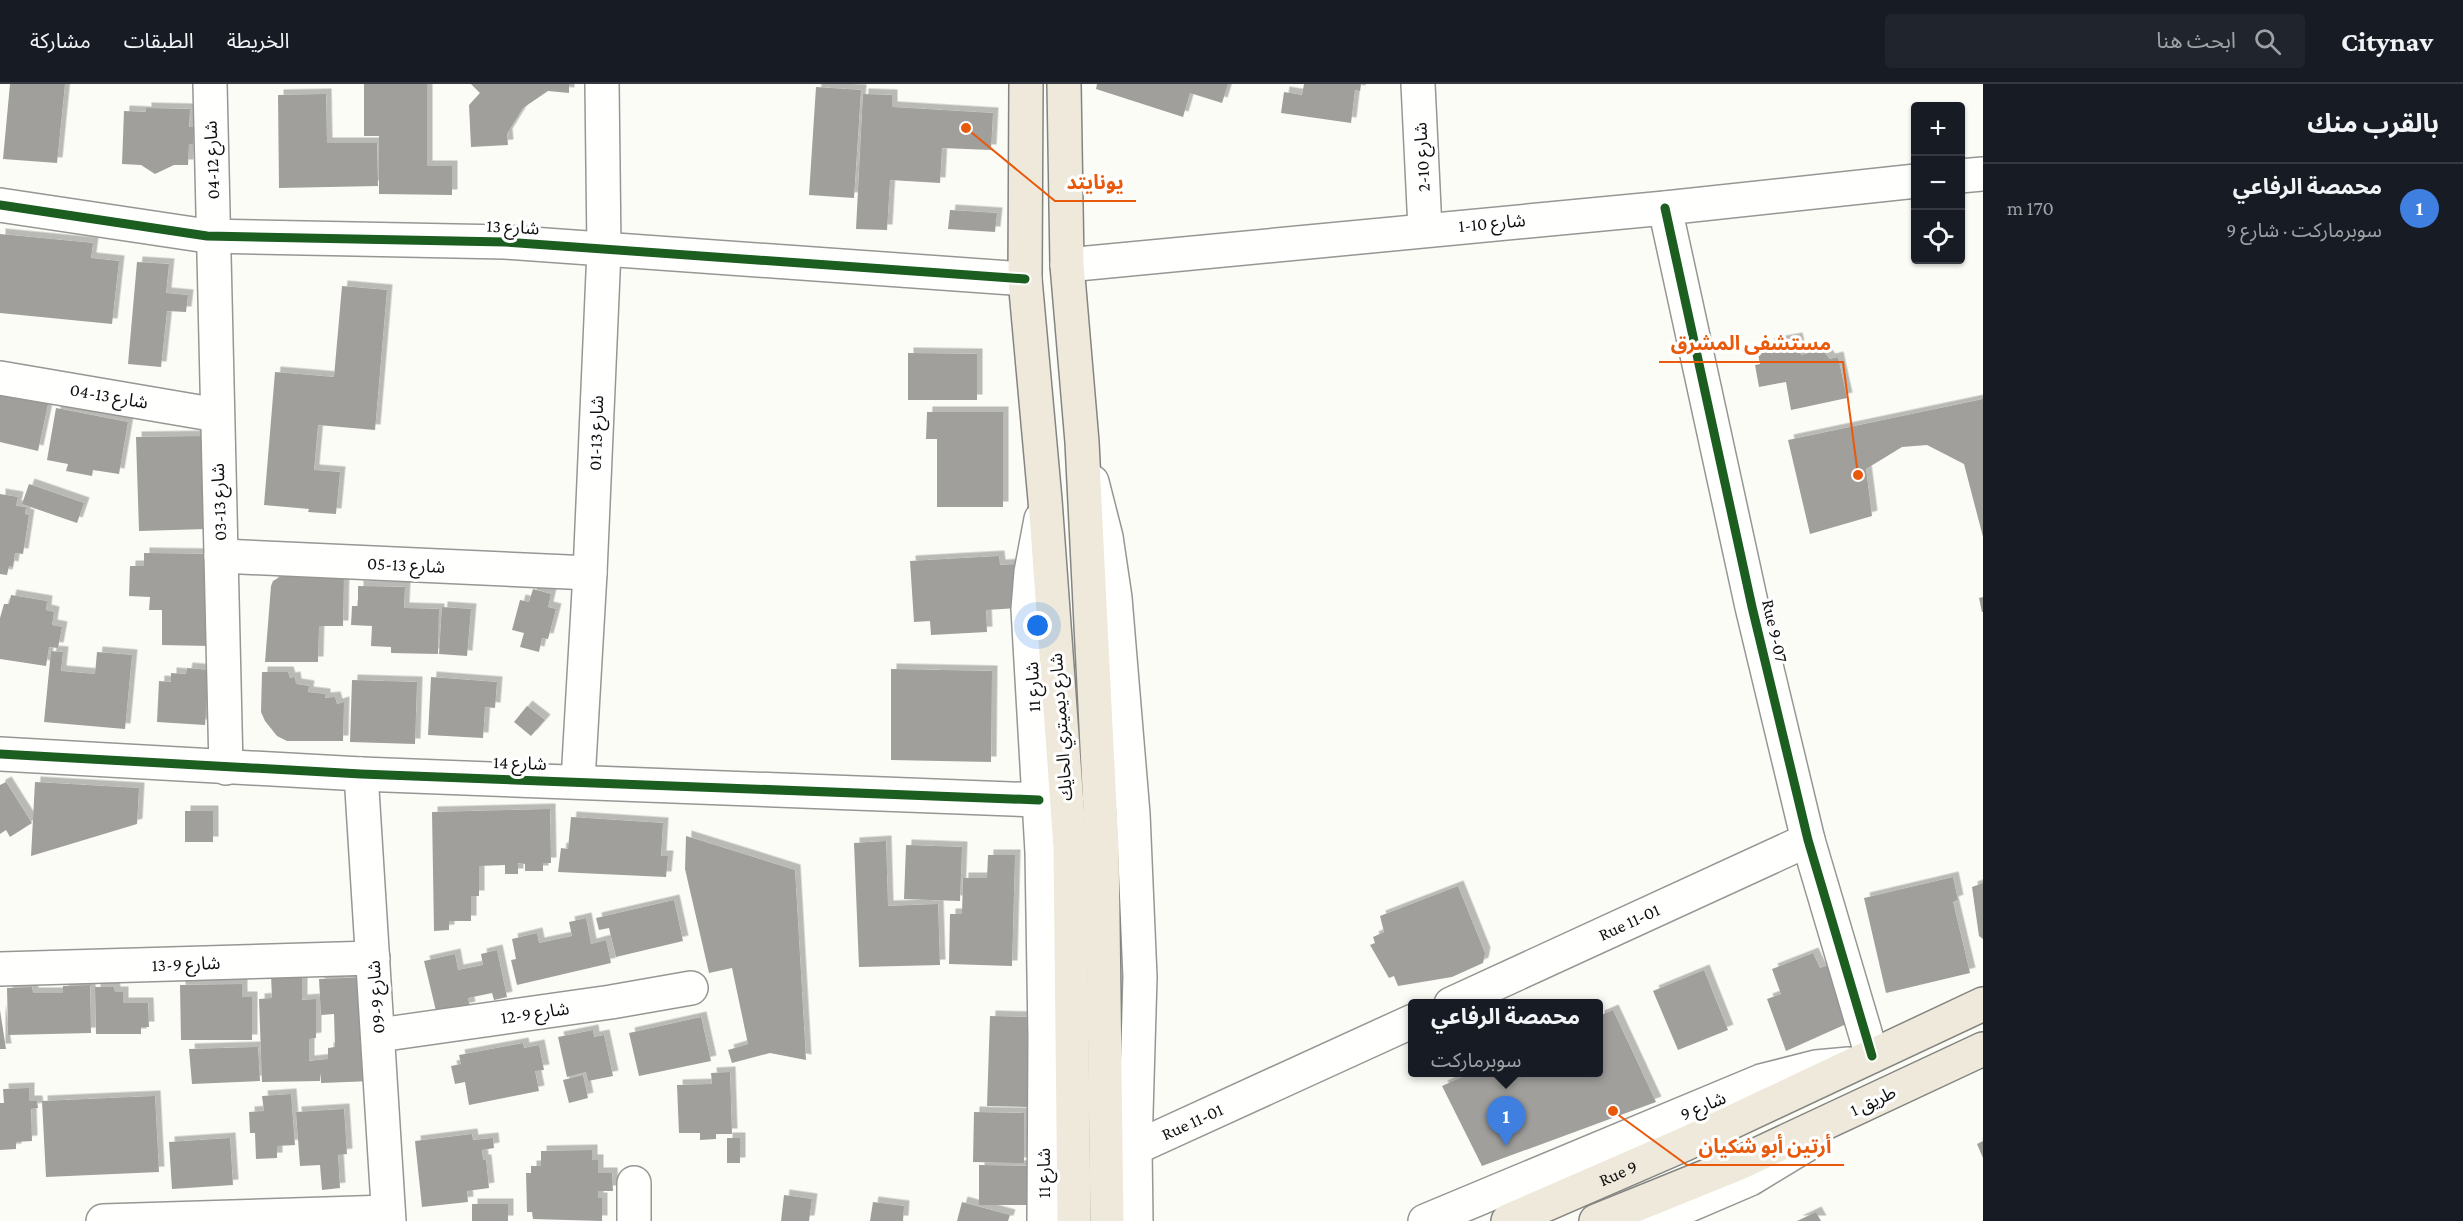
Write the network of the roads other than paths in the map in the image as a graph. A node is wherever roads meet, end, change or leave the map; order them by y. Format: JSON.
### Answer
{"nodes":[{"id":1,"x":210,"y":84,"type":"edge"},
{"id":2,"x":602,"y":84,"type":"edge"},
{"id":3,"x":1026,"y":84,"type":"edge"},
{"id":4,"x":1064,"y":84,"type":"edge"},
{"id":5,"x":1418,"y":84,"type":"edge"},
{"id":6,"x":1983,"y":174,"type":"edge"},
{"id":7,"x":1965,"y":176,"type":"edge"},
{"id":8,"x":1911,"y":182,"type":"edge"},
{"id":9,"x":0,"y":205,"type":"edge"},
{"id":10,"x":1665,"y":208,"type":"junction"},
{"id":11,"x":1425,"y":229,"type":"junction"},
{"id":12,"x":215,"y":236,"type":"junction"},
{"id":13,"x":604,"y":250,"type":"junction"},
{"id":14,"x":1067,"y":264,"type":"junction"},
{"id":15,"x":1025,"y":279,"type":"junction"},
{"id":16,"x":0,"y":378,"type":"edge"},
{"id":17,"x":217,"y":415,"type":"junction"},
{"id":18,"x":1082,"y":442,"type":"junction"},
{"id":19,"x":1045,"y":500,"type":"junction"},
{"id":20,"x":221,"y":556,"type":"junction"},
{"id":21,"x":590,"y":573,"type":"junction"},
{"id":22,"x":0,"y":754,"type":"edge"},
{"id":23,"x":226,"y":768,"type":"junction"},
{"id":24,"x":361,"y":774,"type":"junction"},
{"id":25,"x":578,"y":781,"type":"junction"},
{"id":26,"x":1039,"y":800,"type":"junction"},
{"id":27,"x":1808,"y":840,"type":"junction"},
{"id":28,"x":373,"y":958,"type":"junction"},
{"id":29,"x":0,"y":969,"type":"edge"},
{"id":30,"x":691,"y":988,"type":"dead end"},
{"id":31,"x":1461,"y":999,"type":"edge"},
{"id":32,"x":1983,"y":1004,"type":"edge"},
{"id":33,"x":1408,"y":1023,"type":"edge"},
{"id":34,"x":379,"y":1035,"type":"junction"},
{"id":35,"x":1983,"y":1049,"type":"edge"},
{"id":36,"x":1866,"y":1060,"type":"junction"},
{"id":37,"x":1877,"y":1100,"type":"junction"},
{"id":38,"x":1135,"y":1149,"type":"junction"},
{"id":39,"x":634,"y":1184,"type":"dead end"},
{"id":40,"x":388,"y":1216,"type":"edge"},
{"id":41,"x":103,"y":1221,"type":"edge"},
{"id":42,"x":634,"y":1221,"type":"edge"},
{"id":43,"x":1044,"y":1221,"type":"edge"},
{"id":44,"x":1074,"y":1221,"type":"edge"},
{"id":45,"x":1107,"y":1221,"type":"edge"},
{"id":46,"x":1136,"y":1221,"type":"edge"},
{"id":47,"x":1425,"y":1221,"type":"edge"},
{"id":48,"x":1508,"y":1221,"type":"edge"},
{"id":49,"x":1596,"y":1221,"type":"edge"},
{"id":50,"x":1652,"y":1221,"type":"edge"}],
"edges":[{"from":1,"to":12,"type":"street","name":"شارع 12-04"},
{"from":2,"to":13,"type":"street","name":"شارع 13-01"},
{"from":3,"to":15,"type":"main road","name":"شارع 11"},
{"from":4,"to":14,"type":"main road"},
{"from":5,"to":11,"type":"street","name":"شارع 10-2"},
{"from":6,"to":7,"type":"street"},
{"from":8,"to":10,"type":"street","name":"شارع 10-1"},
{"from":9,"to":12,"type":"street","name":"شارع 13"},
{"from":10,"to":11,"type":"street","name":"شارع 10-1"},
{"from":10,"to":27,"type":"street","name":"Rue 9-07"},
{"from":11,"to":14,"type":"street","name":"شارع 10-1"},
{"from":12,"to":13,"type":"street","name":"شارع 13"},
{"from":12,"to":17,"type":"street","name":"شارع 13-03"},
{"from":13,"to":15,"type":"street","name":"شارع 13"},
{"from":13,"to":21,"type":"street","name":"شارع 13-01"},
{"from":14,"to":18,"type":"main road"},
{"from":15,"to":19,"type":"main road","name":"شارع 11"},
{"from":16,"to":17,"type":"street","name":"شارع 13-04"},
{"from":17,"to":20,"type":"street","name":"شارع 13-03"},
{"from":18,"to":38,"type":"street"},
{"from":18,"to":45,"type":"main road"},
{"from":19,"to":26,"type":"street","name":"شارع 11"},
{"from":19,"to":44,"type":"main road","name":"شارع ديميتري الحايك"},
{"from":20,"to":21,"type":"street","name":"شارع 13-05"},
{"from":20,"to":23,"type":"street","name":"شارع 13-03"},
{"from":21,"to":25,"type":"street","name":"شارع 13-01"},
{"from":22,"to":23,"type":"street","name":"شارع 14"},
{"from":23,"to":24,"type":"street","name":"شارع 14"},
{"from":24,"to":25,"type":"street","name":"شارع 14"},
{"from":24,"to":28,"type":"street","name":"شارع 9-09"},
{"from":25,"to":26,"type":"street","name":"شارع 14"},
{"from":26,"to":43,"type":"street","name":"شارع 11"},
{"from":27,"to":31,"type":"street","name":"Rue 11-01"},
{"from":27,"to":36,"type":"street","name":"Rue 9-07"},
{"from":28,"to":29,"type":"street","name":"شارع 9-13"},
{"from":28,"to":34,"type":"street","name":"شارع 9-09"},
{"from":30,"to":34,"type":"street","name":"شارع 9-12"},
{"from":32,"to":36,"type":"main road","name":"شارع 9"},
{"from":33,"to":38,"type":"street","name":"Rue 11-01"},
{"from":34,"to":40,"type":"street","name":"شارع 9-09"},
{"from":35,"to":37,"type":"main road","name":"طريق 1"},
{"from":36,"to":47,"type":"street","name":"شارع 9"},
{"from":36,"to":48,"type":"main road","name":"Rue 9"},
{"from":37,"to":49,"type":"main road","name":"طريق 1"},
{"from":37,"to":50,"type":"street"},
{"from":38,"to":46,"type":"street"},
{"from":39,"to":42,"type":"street"},
{"from":40,"to":41,"type":"street"}]}
